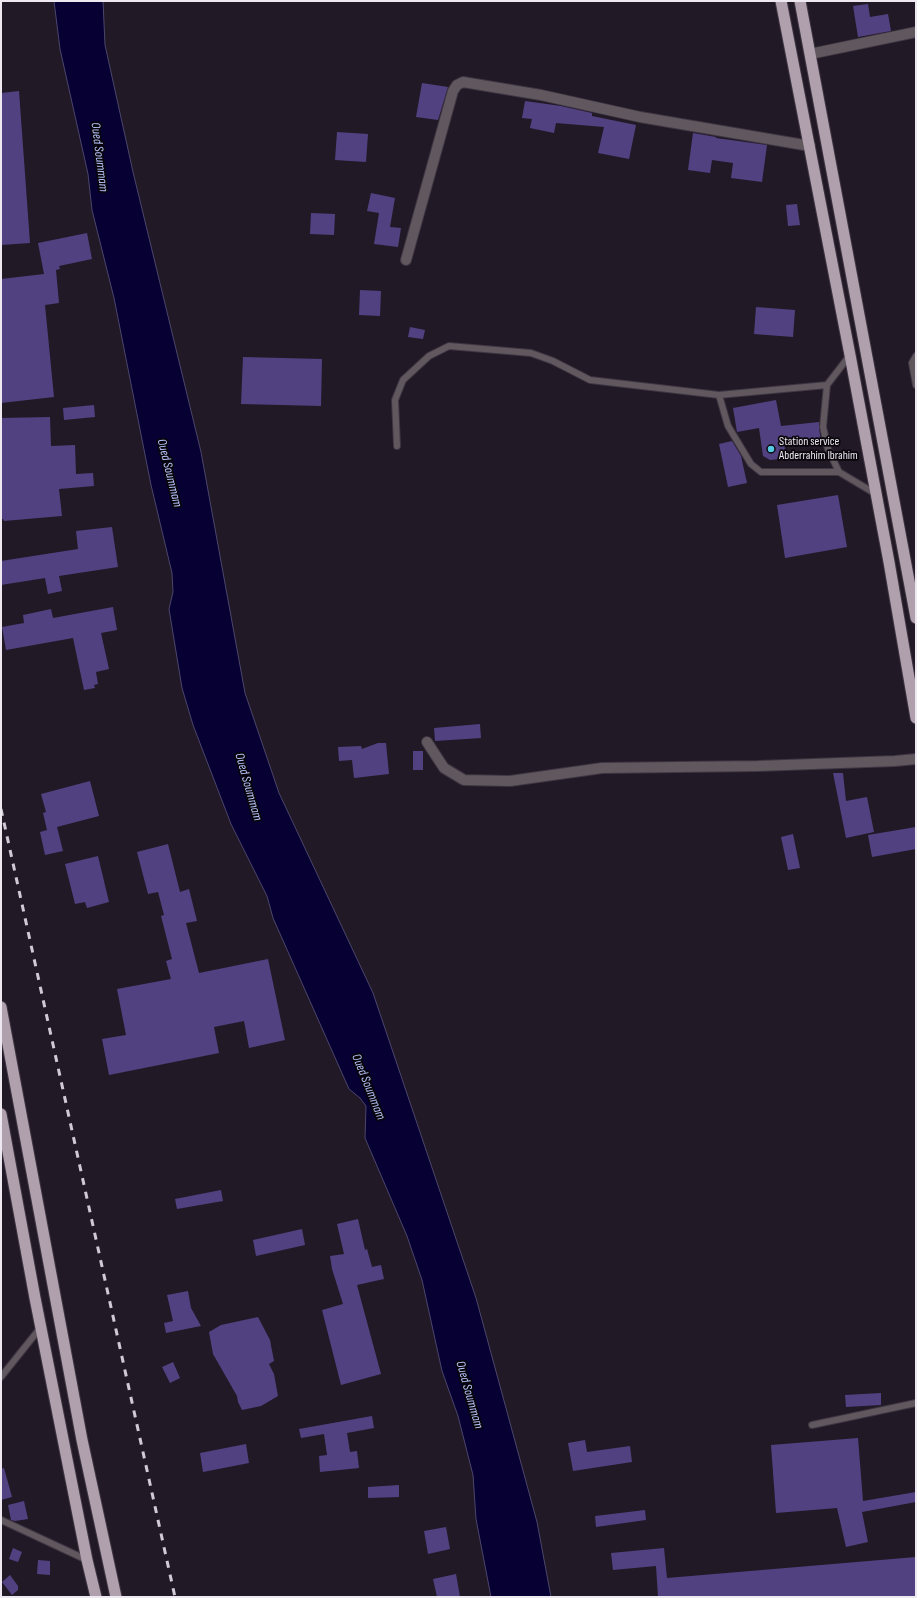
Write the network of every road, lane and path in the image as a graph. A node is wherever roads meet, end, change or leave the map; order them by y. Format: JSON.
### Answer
{"nodes":[{"id":1,"x":781,"y":1,"type":"edge"},
{"id":2,"x":800,"y":1,"type":"edge"},
{"id":3,"x":916,"y":32,"type":"edge"},
{"id":4,"x":810,"y":54,"type":"junction"},
{"id":5,"x":810,"y":146,"type":"junction"},
{"id":6,"x":406,"y":260,"type":"dead end"},
{"id":7,"x":850,"y":354,"type":"junction"},
{"id":8,"x":916,"y":356,"type":"edge"},
{"id":9,"x":827,"y":385,"type":"junction"},
{"id":10,"x":916,"y":385,"type":"edge"},
{"id":11,"x":719,"y":395,"type":"junction"},
{"id":12,"x":397,"y":446,"type":"dead end"},
{"id":13,"x":839,"y":472,"type":"junction"},
{"id":14,"x":876,"y":494,"type":"junction"},
{"id":15,"x":916,"y":618,"type":"edge"},
{"id":16,"x":916,"y":718,"type":"edge"},
{"id":17,"x":426,"y":742,"type":"dead end"},
{"id":18,"x":916,"y":759,"type":"edge"},
{"id":19,"x":1,"y":1007,"type":"edge"},
{"id":20,"x":1,"y":1114,"type":"edge"},
{"id":21,"x":41,"y":1326,"type":"junction"},
{"id":22,"x":1,"y":1377,"type":"edge"},
{"id":23,"x":916,"y":1403,"type":"edge"},
{"id":24,"x":812,"y":1425,"type":"dead end"},
{"id":25,"x":1,"y":1520,"type":"edge"},
{"id":26,"x":87,"y":1560,"type":"junction"},
{"id":27,"x":96,"y":1597,"type":"edge"},
{"id":28,"x":116,"y":1597,"type":"edge"}],
"edges":[{"from":1,"to":5,"type":"highway"},
{"from":2,"to":4,"type":"highway"},
{"from":3,"to":4,"type":"street"},
{"from":4,"to":15,"type":"highway"},
{"from":5,"to":6,"type":"street"},
{"from":5,"to":7,"type":"highway"},
{"from":7,"to":9,"type":"lane"},
{"from":7,"to":14,"type":"highway"},
{"from":8,"to":10,"type":"lane"},
{"from":9,"to":11,"type":"lane"},
{"from":9,"to":13,"type":"lane"},
{"from":11,"to":12,"type":"lane"},
{"from":11,"to":13,"type":"lane"},
{"from":13,"to":14,"type":"lane"},
{"from":14,"to":16,"type":"highway"},
{"from":17,"to":18,"type":"street"},
{"from":19,"to":28,"type":"highway"},
{"from":20,"to":21,"type":"highway"},
{"from":21,"to":22,"type":"lane"},
{"from":21,"to":26,"type":"highway"},
{"from":23,"to":24,"type":"lane"},
{"from":25,"to":26,"type":"lane"},
{"from":26,"to":27,"type":"highway"}]}
